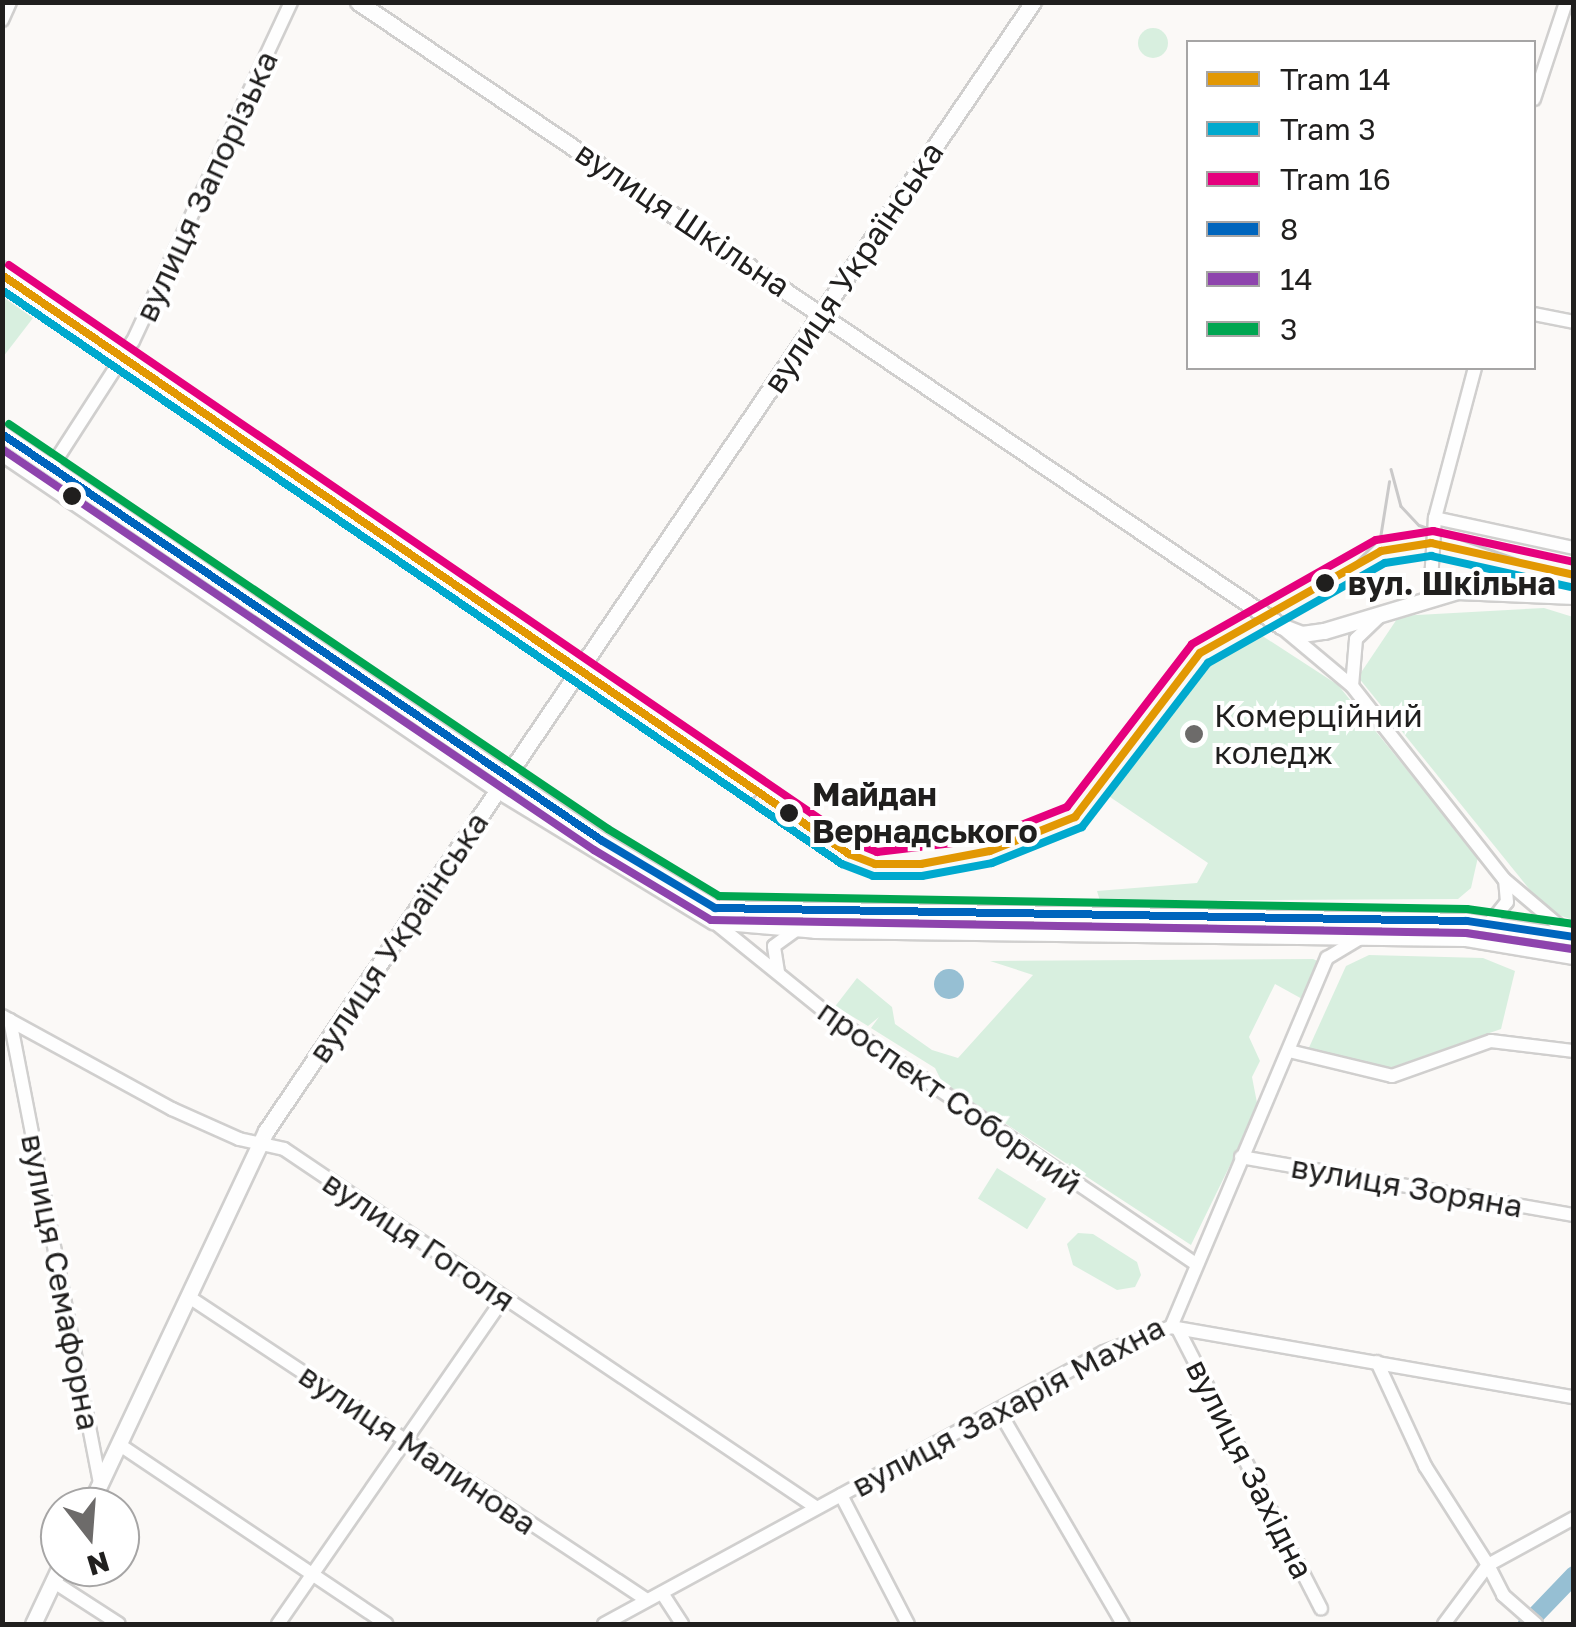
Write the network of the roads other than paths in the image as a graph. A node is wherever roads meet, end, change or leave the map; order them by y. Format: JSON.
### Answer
{"nodes":[{"id":1,"x":10,"y":2,"type":"edge"},
{"id":2,"x":290,"y":2,"type":"edge"},
{"id":3,"x":358,"y":2,"type":"edge"},
{"id":4,"x":1033,"y":2,"type":"edge"},
{"id":5,"x":1566,"y":2,"type":"edge"},
{"id":6,"x":2,"y":20,"type":"edge"},
{"id":7,"x":1536,"y":94,"type":"edge"},
{"id":8,"x":2,"y":268,"type":"edge"},
{"id":9,"x":2,"y":281,"type":"edge"},
{"id":10,"x":823,"y":312,"type":"junction"},
{"id":11,"x":1536,"y":314,"type":"edge"},
{"id":12,"x":1574,"y":322,"type":"edge"},
{"id":13,"x":123,"y":358,"type":"junction"},
{"id":14,"x":1474,"y":370,"type":"edge"},
{"id":15,"x":2,"y":434,"type":"edge"},
{"id":16,"x":2,"y":453,"type":"edge"},
{"id":17,"x":47,"y":474,"type":"junction"},
{"id":18,"x":1435,"y":518,"type":"junction"},
{"id":19,"x":1574,"y":548,"type":"edge"},
{"id":20,"x":1574,"y":596,"type":"edge"},
{"id":21,"x":1430,"y":597,"type":"junction"},
{"id":22,"x":1388,"y":608,"type":"junction"},
{"id":23,"x":1281,"y":626,"type":"junction"},
{"id":24,"x":296,"y":642,"type":"junction"},
{"id":25,"x":582,"y":670,"type":"junction"},
{"id":26,"x":1352,"y":686,"type":"junction"},
{"id":27,"x":508,"y":774,"type":"junction"},
{"id":28,"x":498,"y":790,"type":"junction"},
{"id":29,"x":784,"y":802,"type":"dead end"},
{"id":30,"x":1504,"y":879,"type":"junction"},
{"id":31,"x":712,"y":921,"type":"junction"},
{"id":32,"x":1489,"y":924,"type":"junction"},
{"id":33,"x":797,"y":929,"type":"junction"},
{"id":34,"x":1301,"y":934,"type":"junction"},
{"id":35,"x":1371,"y":934,"type":"junction"},
{"id":36,"x":1573,"y":937,"type":"edge"},
{"id":37,"x":1570,"y":955,"type":"edge"},
{"id":38,"x":1327,"y":958,"type":"junction"},
{"id":39,"x":779,"y":974,"type":"junction"},
{"id":40,"x":6,"y":1018,"type":"edge"},
{"id":41,"x":1289,"y":1051,"type":"junction"},
{"id":42,"x":1574,"y":1051,"type":"edge"},
{"id":43,"x":260,"y":1144,"type":"junction"},
{"id":44,"x":1241,"y":1157,"type":"junction"},
{"id":45,"x":1574,"y":1215,"type":"edge"},
{"id":46,"x":1195,"y":1262,"type":"junction"},
{"id":47,"x":189,"y":1298,"type":"junction"},
{"id":48,"x":503,"y":1299,"type":"junction"},
{"id":49,"x":1174,"y":1328,"type":"junction"},
{"id":50,"x":1376,"y":1362,"type":"junction"},
{"id":51,"x":1574,"y":1397,"type":"edge"},
{"id":52,"x":999,"y":1411,"type":"junction"},
{"id":53,"x":404,"y":1440,"type":"junction"},
{"id":54,"x":120,"y":1445,"type":"junction"},
{"id":55,"x":100,"y":1485,"type":"joint"},
{"id":56,"x":841,"y":1495,"type":"junction"},
{"id":57,"x":814,"y":1506,"type":"junction"},
{"id":58,"x":1574,"y":1518,"type":"edge"},
{"id":59,"x":1488,"y":1565,"type":"junction"},
{"id":60,"x":315,"y":1575,"type":"junction"},
{"id":61,"x":51,"y":1587,"type":"edge"},
{"id":62,"x":73,"y":1587,"type":"edge"},
{"id":63,"x":662,"y":1593,"type":"junction"},
{"id":64,"x":648,"y":1600,"type":"junction"},
{"id":65,"x":1322,"y":1608,"type":"dead end"},
{"id":66,"x":1532,"y":1621,"type":"edge"},
{"id":67,"x":34,"y":1624,"type":"edge"},
{"id":68,"x":119,"y":1624,"type":"edge"},
{"id":69,"x":278,"y":1624,"type":"edge"},
{"id":70,"x":386,"y":1624,"type":"edge"},
{"id":71,"x":604,"y":1624,"type":"edge"},
{"id":72,"x":682,"y":1624,"type":"edge"},
{"id":73,"x":908,"y":1624,"type":"edge"},
{"id":74,"x":1122,"y":1624,"type":"edge"},
{"id":75,"x":1444,"y":1624,"type":"edge"}],
"edges":[{"from":1,"to":6,"type":"street"},
{"from":2,"to":13,"type":"street","name":"вулиця Запорізька"},
{"from":3,"to":10,"type":"main road","name":"вулиця Шкільна"},
{"from":4,"to":10,"type":"main road","name":"вулиця Українська"},
{"from":5,"to":7,"type":"street"},
{"from":8,"to":13,"type":"street"},
{"from":9,"to":13,"type":"street"},
{"from":10,"to":23,"type":"main road","name":"вулиця Шкільна"},
{"from":10,"to":25,"type":"main road","name":"вулиця Українська"},
{"from":11,"to":12,"type":"street"},
{"from":13,"to":17,"type":"street","name":"вулиця Запорізька"},
{"from":13,"to":25,"type":"street"},
{"from":14,"to":18,"type":"street"},
{"from":15,"to":17,"type":"main road","name":"проспект Соборний"},
{"from":16,"to":17,"type":"main road","name":"проспект Соборний"},
{"from":17,"to":24,"type":"main road","name":"проспект Соборний"},
{"from":18,"to":19,"type":"street"},
{"from":18,"to":21,"type":"street"},
{"from":20,"to":21,"type":"main road"},
{"from":21,"to":22,"type":"main road"},
{"from":22,"to":23,"type":"main road"},
{"from":22,"to":26,"type":"street"},
{"from":23,"to":26,"type":"street"},
{"from":24,"to":27,"type":"main road","name":"проспект Соборний"},
{"from":24,"to":28,"type":"main road","name":"проспект Соборний"},
{"from":25,"to":27,"type":"main road","name":"вулиця Українська"},
{"from":25,"to":29,"type":"street"},
{"from":26,"to":30,"type":"street"},
{"from":27,"to":28,"type":"main road","name":"вулиця Українська"},
{"from":27,"to":32,"type":"main road","name":"проспект Соборний"},
{"from":28,"to":31,"type":"main road","name":"проспект Соборний"},
{"from":28,"to":43,"type":"main road","name":"вулиця Українська"},
{"from":30,"to":32,"type":"street"},
{"from":30,"to":36,"type":"street"},
{"from":31,"to":33,"type":"main road","name":"проспект Соборний"},
{"from":31,"to":39,"type":"street","name":"проспект Соборний"},
{"from":32,"to":36,"type":"main road","name":"проспект Соборний"},
{"from":33,"to":34,"type":"main road","name":"проспект Соборний"},
{"from":33,"to":39,"type":"street"},
{"from":34,"to":35,"type":"main road","name":"проспект Соборний"},
{"from":34,"to":38,"type":"street"},
{"from":35,"to":37,"type":"main road","name":"проспект Соборний"},
{"from":35,"to":38,"type":"street"},
{"from":38,"to":41,"type":"street","name":"вулиця Захарія Махна"},
{"from":39,"to":46,"type":"street","name":"проспект Соборний"},
{"from":40,"to":43,"type":"street","name":"вулиця Гоголя"},
{"from":40,"to":55,"type":"street","name":"вулиця Семафорна"},
{"from":41,"to":42,"type":"street"},
{"from":41,"to":44,"type":"street","name":"вулиця Захарія Махна"},
{"from":43,"to":47,"type":"main road","name":"вулиця Українська"},
{"from":43,"to":48,"type":"street","name":"вулиця Гоголя"},
{"from":44,"to":45,"type":"street","name":"вулиця Зоряна"},
{"from":44,"to":46,"type":"street","name":"вулиця Захарія Махна"},
{"from":46,"to":49,"type":"street","name":"вулиця Захарія Махна"},
{"from":47,"to":53,"type":"street","name":"вулиця Малинова"},
{"from":47,"to":54,"type":"main road","name":"вулиця Українська"},
{"from":48,"to":53,"type":"street"},
{"from":48,"to":57,"type":"street","name":"вулиця Гоголя"},
{"from":49,"to":50,"type":"street"},
{"from":49,"to":52,"type":"street","name":"вулиця Захарія Махна"},
{"from":49,"to":65,"type":"street","name":"вулиця Західна"},
{"from":50,"to":51,"type":"street"},
{"from":50,"to":59,"type":"street"},
{"from":52,"to":56,"type":"street","name":"вулиця Захарія Махна"},
{"from":52,"to":74,"type":"street"},
{"from":53,"to":60,"type":"street"},
{"from":53,"to":64,"type":"street","name":"вулиця Малинова"},
{"from":54,"to":55,"type":"main road","name":"вулиця Українська"},
{"from":54,"to":60,"type":"street"},
{"from":56,"to":57,"type":"street","name":"вулиця Захарія Махна"},
{"from":56,"to":73,"type":"street"},
{"from":57,"to":63,"type":"street","name":"вулиця Захарія Махна"},
{"from":58,"to":59,"type":"street"},
{"from":59,"to":66,"type":"street"},
{"from":59,"to":75,"type":"street"},
{"from":60,"to":69,"type":"street"},
{"from":60,"to":70,"type":"street"},
{"from":61,"to":67,"type":"main road"},
{"from":62,"to":68,"type":"street"},
{"from":63,"to":64,"type":"street","name":"вулиця Захарія Махна"},
{"from":63,"to":72,"type":"street"},
{"from":64,"to":71,"type":"street","name":"вулиця Захарія Махна"}]}
